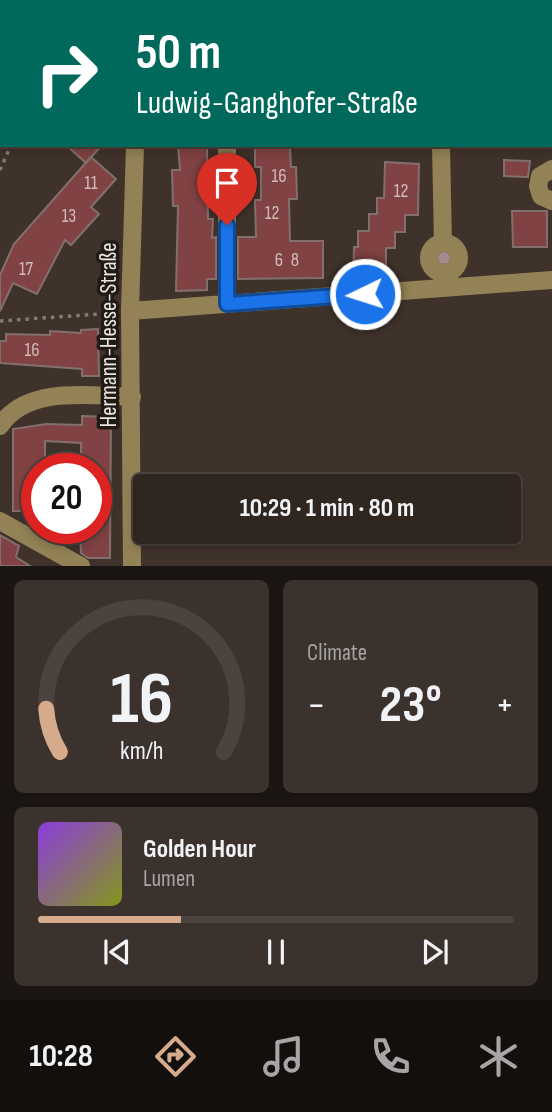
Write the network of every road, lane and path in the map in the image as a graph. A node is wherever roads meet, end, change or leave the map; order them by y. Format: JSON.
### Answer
{"nodes":[{"id":1,"x":10,"y":147,"type":"edge"},
{"id":2,"x":135,"y":147,"type":"edge"},
{"id":3,"x":227,"y":147,"type":"edge"},
{"id":4,"x":441,"y":147,"type":"edge"},
{"id":5,"x":552,"y":169,"type":"edge"},
{"id":6,"x":0,"y":170,"type":"edge"},
{"id":7,"x":552,"y":201,"type":"edge"},
{"id":8,"x":443,"y":243,"type":"dead end"},
{"id":9,"x":552,"y":280,"type":"edge"},
{"id":10,"x":227,"y":304,"type":"junction"},
{"id":11,"x":130,"y":312,"type":"junction"},
{"id":12,"x":0,"y":321,"type":"edge"},
{"id":13,"x":132,"y":397,"type":"junction"},
{"id":14,"x":0,"y":426,"type":"edge"},
{"id":15,"x":0,"y":521,"type":"edge"},
{"id":16,"x":81,"y":566,"type":"edge"},
{"id":17,"x":132,"y":566,"type":"edge"}],
"edges":[{"from":1,"to":6,"type":"path"},
{"from":2,"to":11,"type":"street","name":"Hermann-Hesse-Straße"},
{"from":3,"to":10,"type":"street"},
{"from":4,"to":8,"type":"street"},
{"from":5,"to":7,"type":"street"},
{"from":9,"to":10,"type":"street"},
{"from":10,"to":11,"type":"street"},
{"from":11,"to":12,"type":"path"},
{"from":11,"to":13,"type":"street","name":"Hermann-Hesse-Straße"},
{"from":13,"to":14,"type":"street"},
{"from":13,"to":17,"type":"street","name":"Hermann-Hesse-Straße"},
{"from":15,"to":16,"type":"street"}]}
